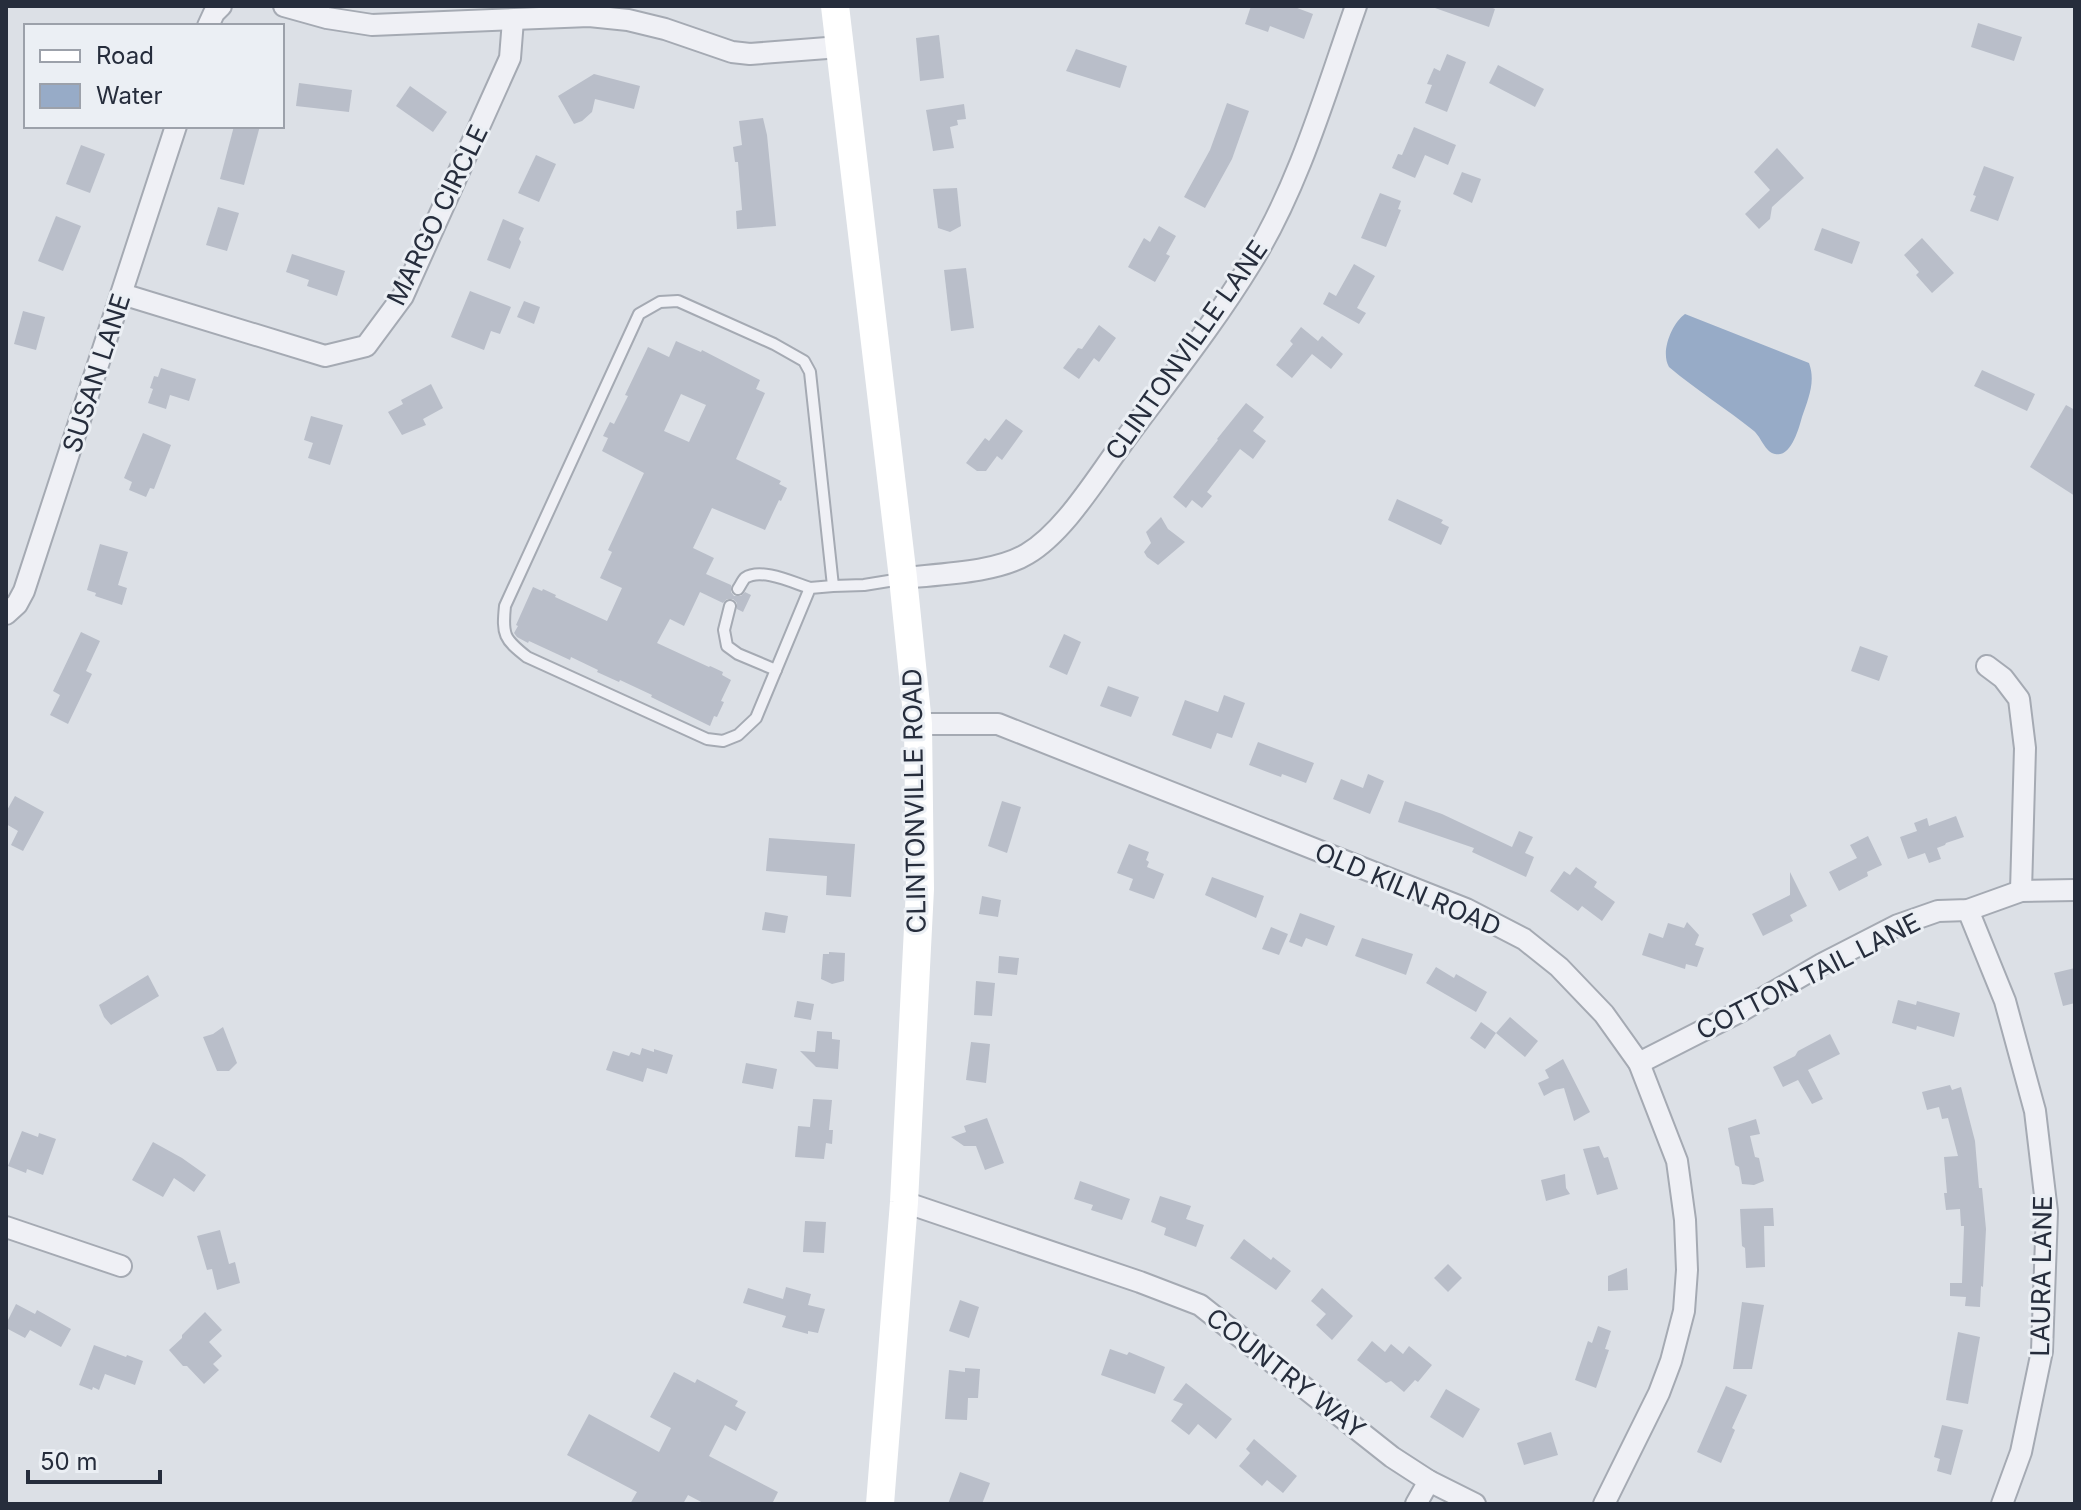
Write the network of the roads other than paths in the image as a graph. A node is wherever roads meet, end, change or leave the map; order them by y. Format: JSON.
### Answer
{"nodes":[{"id":1,"x":221,"y":6,"type":"edge"},
{"id":2,"x":284,"y":6,"type":"edge"},
{"id":3,"x":835,"y":6,"type":"edge"},
{"id":4,"x":1356,"y":6,"type":"edge"},
{"id":5,"x":513,"y":20,"type":"junction"},
{"id":6,"x":209,"y":24,"type":"edge"},
{"id":7,"x":840,"y":47,"type":"junction"},
{"id":8,"x":175,"y":128,"type":"edge"},
{"id":9,"x":122,"y":294,"type":"junction"},
{"id":10,"x":903,"y":578,"type":"junction"},
{"id":11,"x":833,"y":586,"type":"junction"},
{"id":12,"x":810,"y":588,"type":"junction"},
{"id":13,"x":738,"y":589,"type":"dead end"},
{"id":14,"x":730,"y":606,"type":"dead end"},
{"id":15,"x":6,"y":614,"type":"edge"},
{"id":16,"x":1987,"y":666,"type":"dead end"},
{"id":17,"x":776,"y":670,"type":"junction"},
{"id":18,"x":918,"y":724,"type":"junction"},
{"id":19,"x":2075,"y":890,"type":"edge"},
{"id":20,"x":2021,"y":891,"type":"junction"},
{"id":21,"x":1968,"y":910,"type":"junction"},
{"id":22,"x":1639,"y":1063,"type":"junction"},
{"id":23,"x":904,"y":1202,"type":"junction"},
{"id":24,"x":6,"y":1227,"type":"edge"},
{"id":25,"x":121,"y":1266,"type":"dead end"},
{"id":26,"x":1429,"y":1481,"type":"junction"},
{"id":27,"x":880,"y":1504,"type":"edge"},
{"id":28,"x":1416,"y":1504,"type":"edge"},
{"id":29,"x":1475,"y":1504,"type":"edge"},
{"id":30,"x":1604,"y":1504,"type":"edge"},
{"id":31,"x":2002,"y":1504,"type":"edge"}],
"edges":[{"from":1,"to":6,"type":"street"},
{"from":2,"to":5,"type":"street"},
{"from":3,"to":7,"type":"main road","name":"CLINTONVILLE ROAD"},
{"from":4,"to":10,"type":"street","name":"CLINTONVILLE LANE"},
{"from":5,"to":7,"type":"street"},
{"from":5,"to":9,"type":"street","name":"MARGO CIRCLE"},
{"from":7,"to":10,"type":"main road","name":"CLINTONVILLE ROAD"},
{"from":8,"to":9,"type":"street","name":"SUSAN LANE"},
{"from":9,"to":15,"type":"street","name":"SUSAN LANE"},
{"from":10,"to":11,"type":"lane"},
{"from":10,"to":18,"type":"main road","name":"CLINTONVILLE ROAD"},
{"from":11,"to":12,"type":"lane"},
{"from":11,"to":17,"type":"lane"},
{"from":12,"to":13,"type":"lane"},
{"from":12,"to":17,"type":"lane"},
{"from":14,"to":17,"type":"lane"},
{"from":16,"to":20,"type":"street"},
{"from":18,"to":22,"type":"street","name":"OLD KILN ROAD"},
{"from":18,"to":23,"type":"main road","name":"CLINTONVILLE ROAD"},
{"from":19,"to":20,"type":"street","name":"COTTON TAIL LANE"},
{"from":20,"to":21,"type":"street","name":"COTTON TAIL LANE"},
{"from":21,"to":22,"type":"street","name":"COTTON TAIL LANE"},
{"from":21,"to":31,"type":"street","name":"LAURA LANE"},
{"from":22,"to":30,"type":"street","name":"OLD KILN ROAD"},
{"from":23,"to":26,"type":"street","name":"COUNTRY WAY"},
{"from":23,"to":27,"type":"main road","name":"CLINTONVILLE ROAD"},
{"from":24,"to":25,"type":"street"},
{"from":26,"to":28,"type":"street"},
{"from":26,"to":29,"type":"street","name":"COUNTRY WAY"}]}
